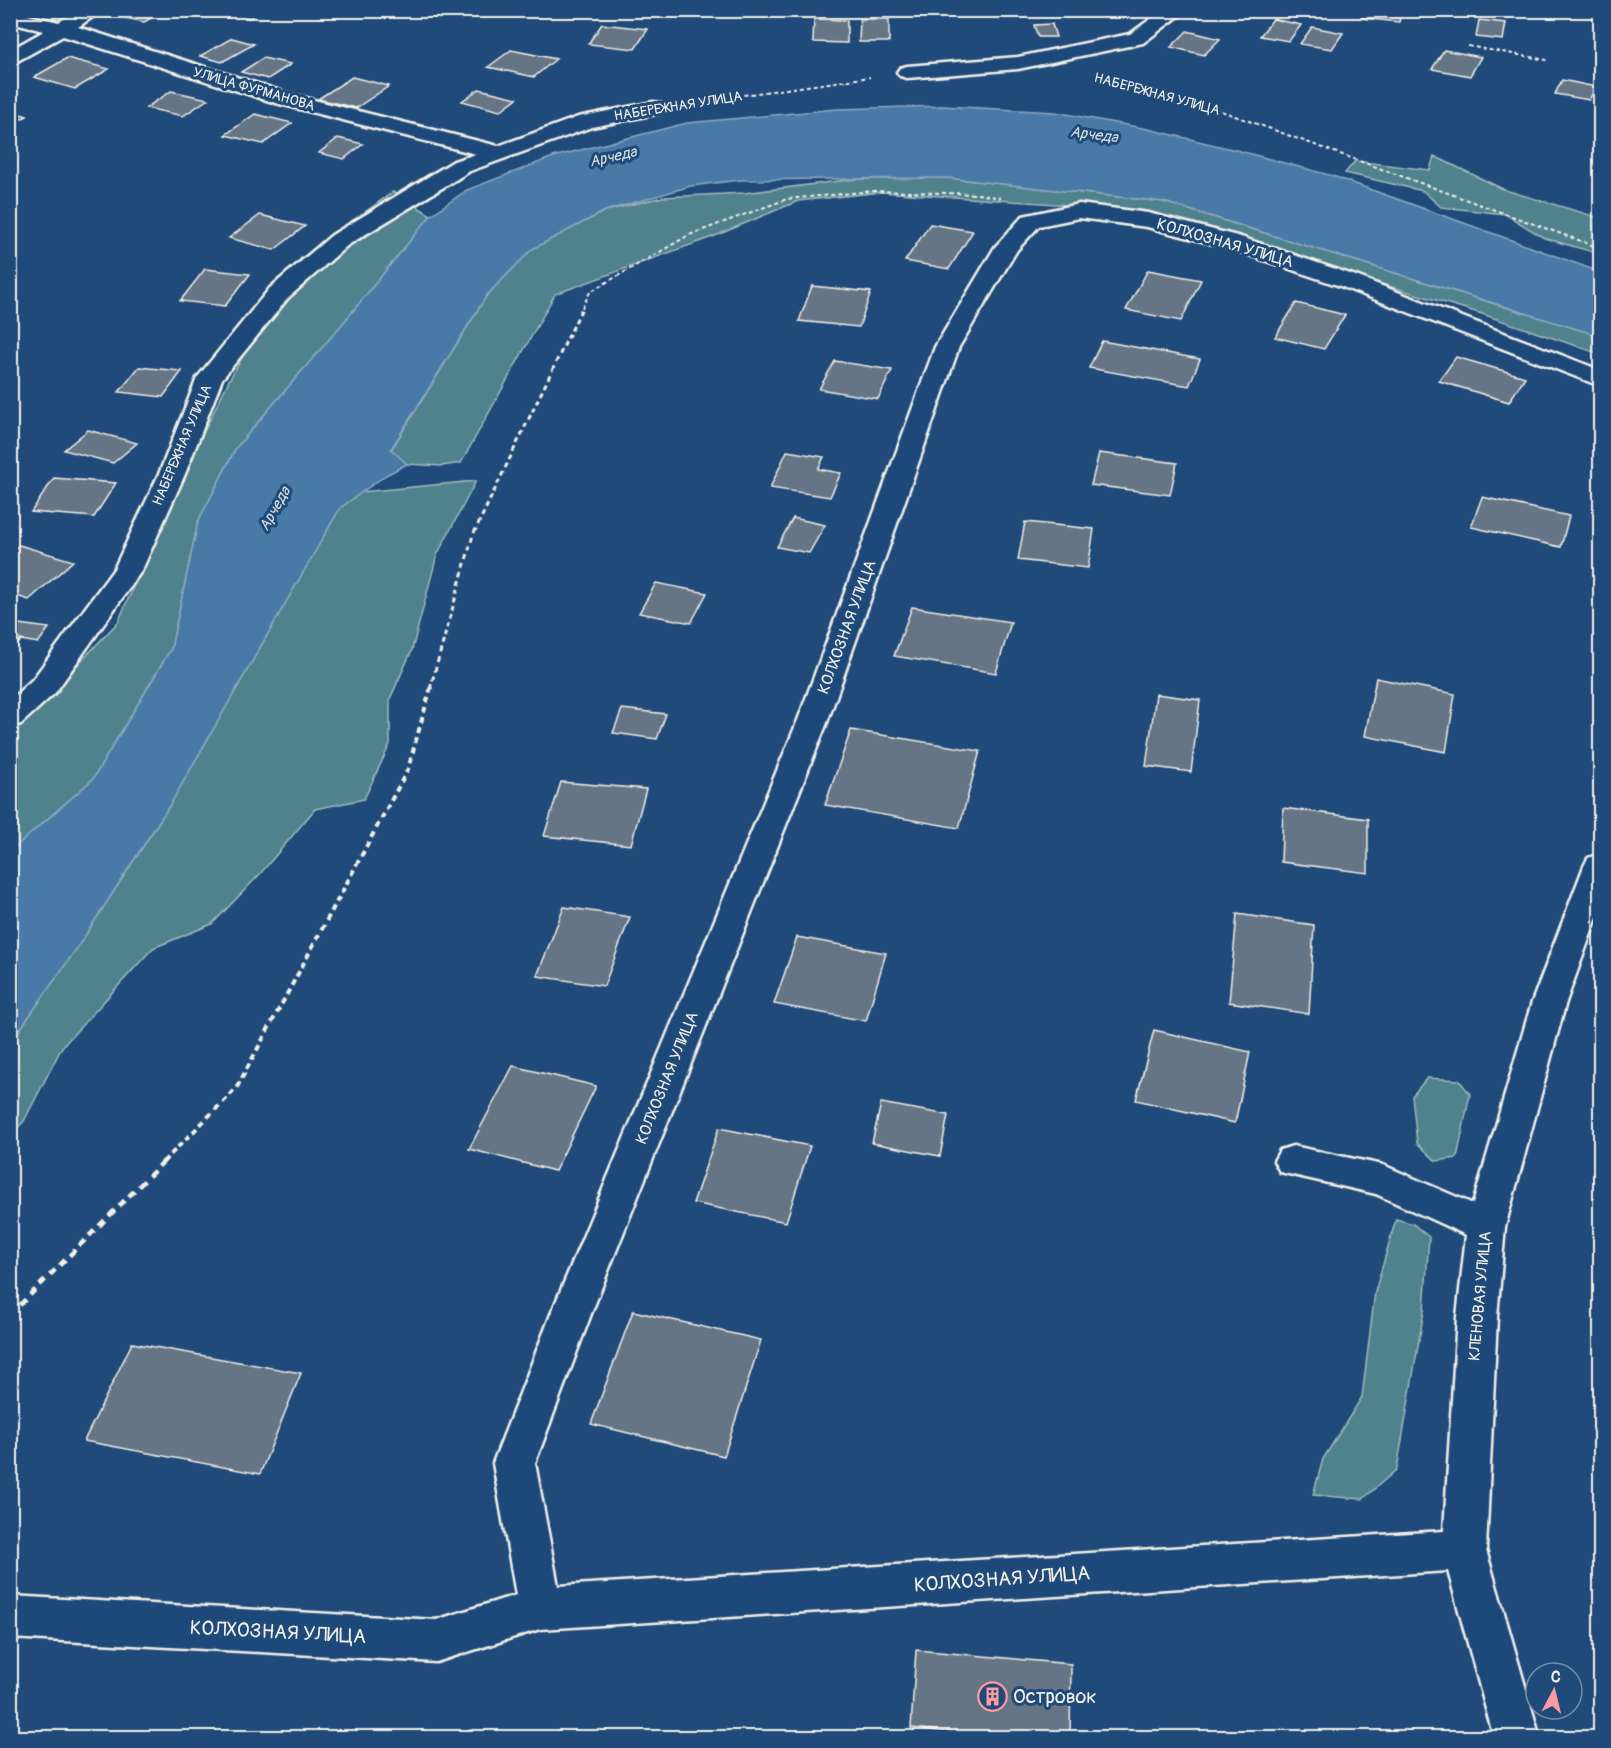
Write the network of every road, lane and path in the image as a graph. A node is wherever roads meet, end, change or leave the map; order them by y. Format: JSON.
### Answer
{"nodes":[{"id":1,"x":93,"y":10,"type":"edge"},
{"id":2,"x":1177,"y":10,"type":"edge"},
{"id":3,"x":10,"y":17,"type":"edge"},
{"id":4,"x":59,"y":28,"type":"junction"},
{"id":5,"x":1468,"y":46,"type":"dead end"},
{"id":6,"x":10,"y":59,"type":"edge"},
{"id":7,"x":1548,"y":60,"type":"dead end"},
{"id":8,"x":907,"y":72,"type":"joint"},
{"id":9,"x":1105,"y":79,"type":"dead end"},
{"id":10,"x":653,"y":108,"type":"joint"},
{"id":11,"x":500,"y":153,"type":"junction"},
{"id":12,"x":1078,"y":211,"type":"junction"},
{"id":13,"x":1600,"y":248,"type":"edge"},
{"id":14,"x":1600,"y":379,"type":"edge"},
{"id":15,"x":10,"y":717,"type":"edge"},
{"id":16,"x":1600,"y":866,"type":"edge"},
{"id":17,"x":1293,"y":1161,"type":"dead end"},
{"id":18,"x":1486,"y":1227,"type":"junction"},
{"id":19,"x":10,"y":1315,"type":"edge"},
{"id":20,"x":1464,"y":1550,"type":"junction"},
{"id":21,"x":540,"y":1608,"type":"junction"},
{"id":22,"x":10,"y":1617,"type":"edge"},
{"id":23,"x":1518,"y":1737,"type":"edge"}],
"edges":[{"from":1,"to":4,"type":"street"},
{"from":2,"to":8,"type":"street"},
{"from":3,"to":4,"type":"street","name":"УЛИЦА ФУРМАНОВА"},
{"from":4,"to":6,"type":"street"},
{"from":4,"to":11,"type":"street","name":"УЛИЦА ФУРМАНОВА"},
{"from":5,"to":7,"type":"path"},
{"from":8,"to":10,"type":"path","name":"НАБЕРЕЖНАЯ УЛИЦА"},
{"from":9,"to":13,"type":"path","name":"НАБЕРЕЖНАЯ УЛИЦА"},
{"from":10,"to":11,"type":"street","name":"НАБЕРЕЖНАЯ УЛИЦА"},
{"from":11,"to":15,"type":"street","name":"НАБЕРЕЖНАЯ УЛИЦА"},
{"from":12,"to":14,"type":"street","name":"КОЛХОЗНАЯ УЛИЦА"},
{"from":12,"to":19,"type":"path"},
{"from":12,"to":21,"type":"street","name":"КОЛХОЗНАЯ УЛИЦА"},
{"from":16,"to":18,"type":"street","name":"КЛЕНОВАЯ УЛИЦА"},
{"from":17,"to":18,"type":"street"},
{"from":18,"to":20,"type":"street","name":"КЛЕНОВАЯ УЛИЦА"},
{"from":20,"to":21,"type":"street","name":"КОЛХОЗНАЯ УЛИЦА"},
{"from":20,"to":23,"type":"street","name":"КЛЕНОВАЯ УЛИЦА"},
{"from":21,"to":22,"type":"street","name":"КОЛХОЗНАЯ УЛИЦА"}]}
